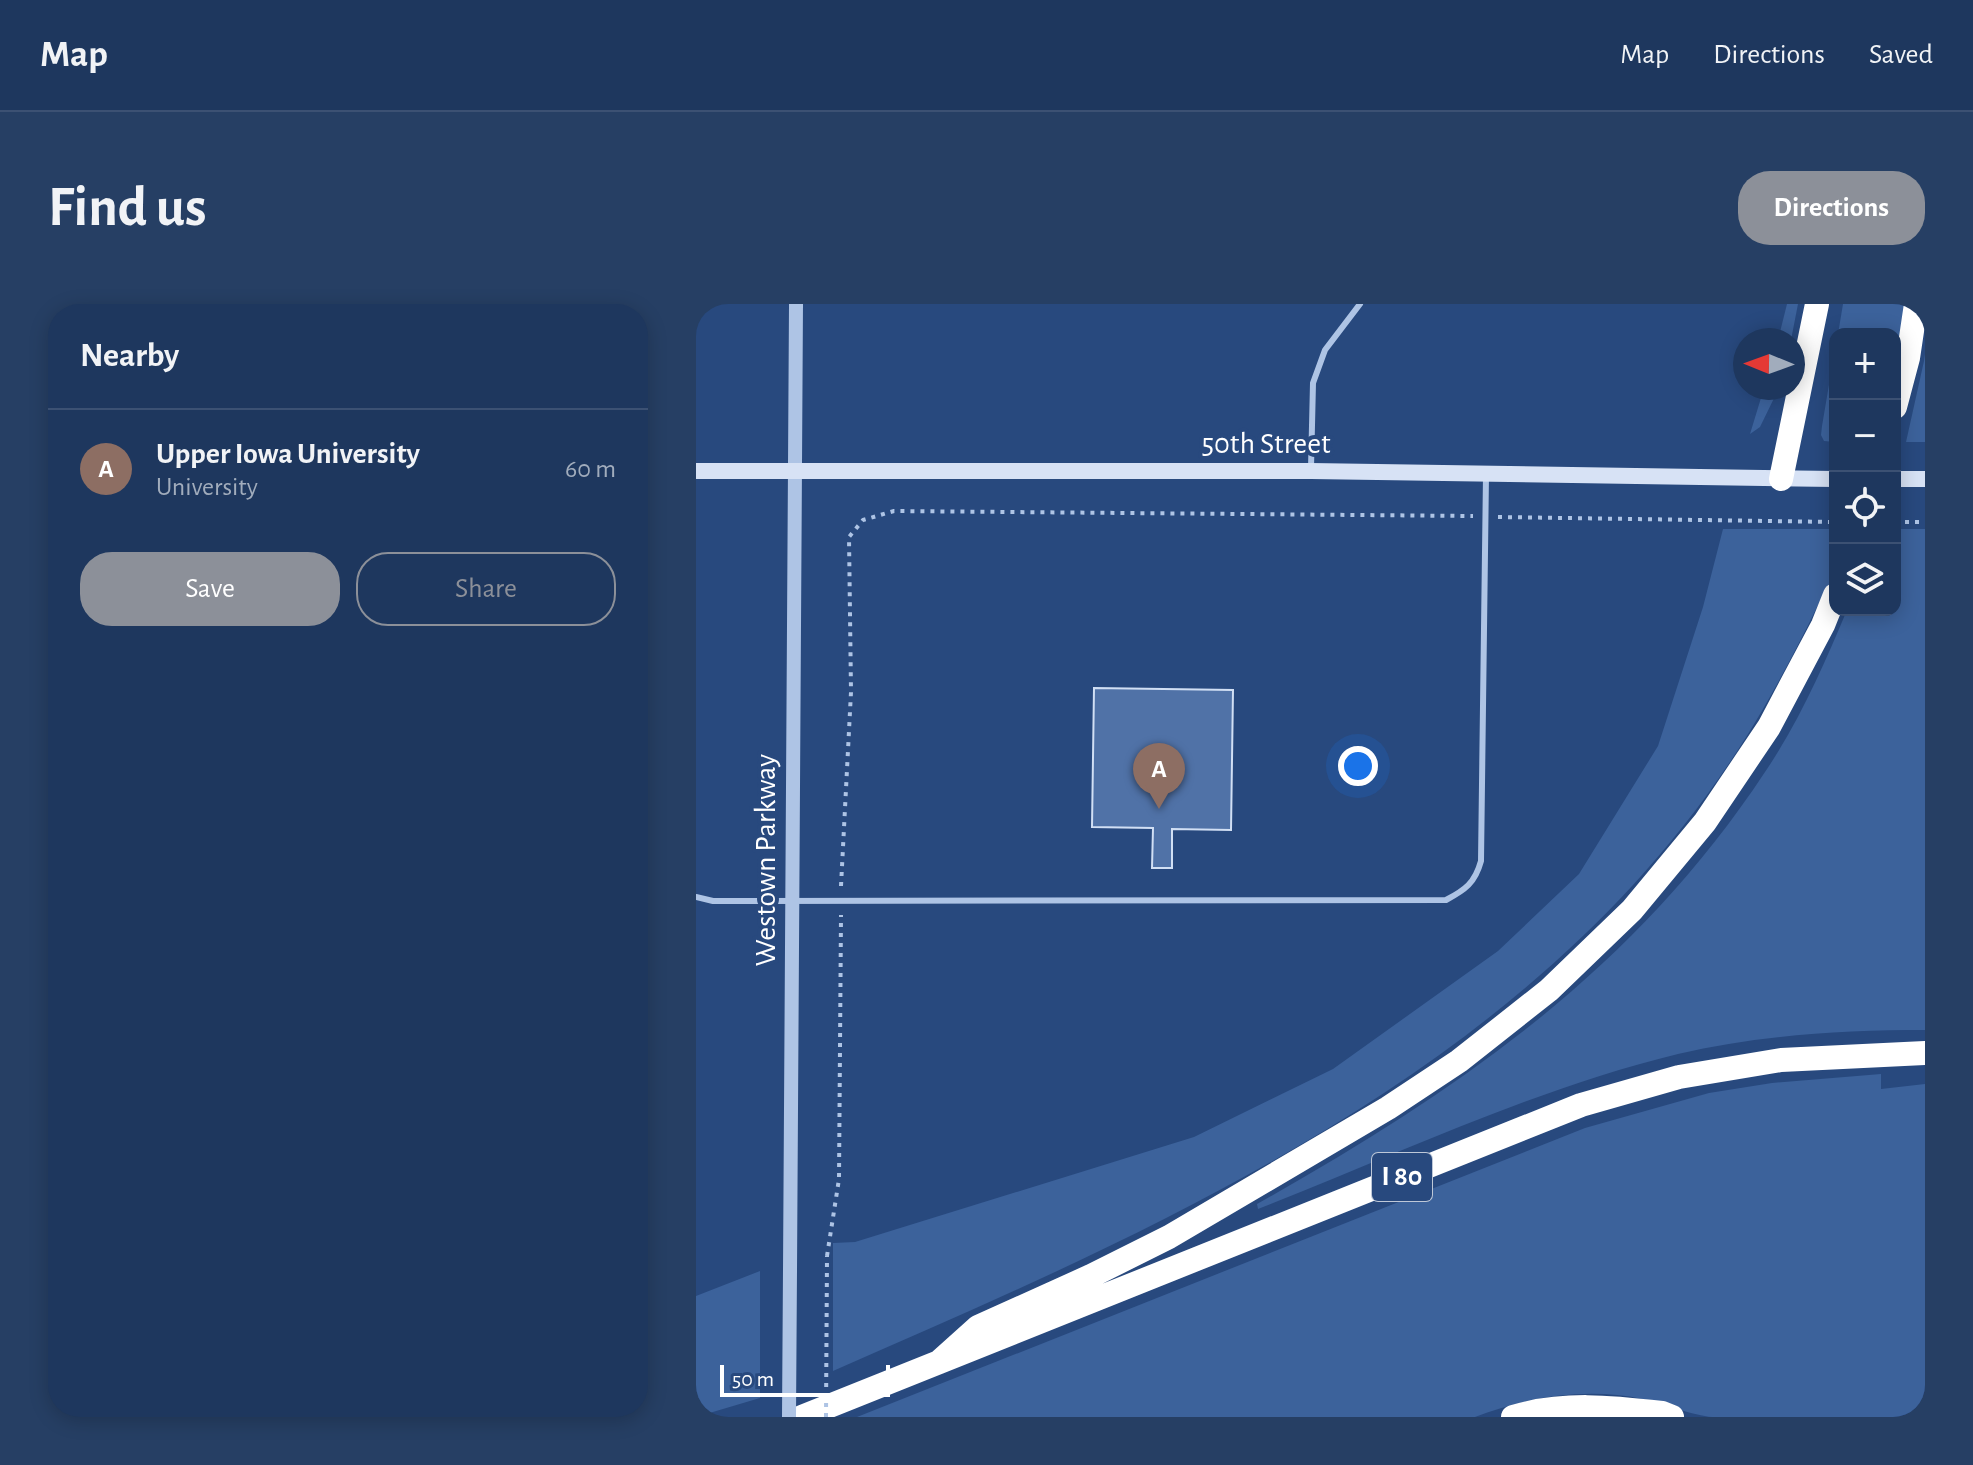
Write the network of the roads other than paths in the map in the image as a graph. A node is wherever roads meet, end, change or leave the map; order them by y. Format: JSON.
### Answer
{"nodes":[{"id":1,"x":796,"y":304,"type":"edge"},
{"id":2,"x":1360,"y":304,"type":"edge"},
{"id":3,"x":1817,"y":304,"type":"edge"},
{"id":4,"x":1916,"y":304,"type":"edge"},
{"id":5,"x":1897,"y":400,"type":"edge"},
{"id":6,"x":795,"y":470,"type":"junction"},
{"id":7,"x":696,"y":471,"type":"edge"},
{"id":8,"x":1311,"y":471,"type":"junction"},
{"id":9,"x":1486,"y":475,"type":"junction"},
{"id":10,"x":1781,"y":479,"type":"junction"},
{"id":11,"x":1827,"y":479,"type":"edge"},
{"id":12,"x":1901,"y":479,"type":"edge"},
{"id":13,"x":1925,"y":479,"type":"edge"},
{"id":14,"x":1829,"y":610,"type":"edge"},
{"id":15,"x":696,"y":897,"type":"edge"},
{"id":16,"x":791,"y":900,"type":"junction"},
{"id":17,"x":1925,"y":1053,"type":"edge"},
{"id":18,"x":939,"y":1362,"type":"junction"},
{"id":19,"x":847,"y":1399,"type":"junction"},
{"id":20,"x":786,"y":1417,"type":"edge"},
{"id":21,"x":802,"y":1417,"type":"edge"},
{"id":22,"x":1513,"y":1417,"type":"edge"},
{"id":23,"x":1672,"y":1417,"type":"edge"}],
"edges":[{"from":1,"to":6,"type":"street","name":"Westown Parkway"},
{"from":2,"to":8,"type":"lane"},
{"from":3,"to":10,"type":"highway"},
{"from":4,"to":5,"type":"highway"},
{"from":6,"to":7,"type":"main road","name":"50th Street"},
{"from":6,"to":8,"type":"main road","name":"50th Street"},
{"from":6,"to":16,"type":"street","name":"Westown Parkway"},
{"from":8,"to":9,"type":"main road","name":"50th Street"},
{"from":9,"to":10,"type":"main road","name":"50th Street"},
{"from":9,"to":16,"type":"lane"},
{"from":10,"to":11,"type":"main road","name":"50th Street"},
{"from":12,"to":13,"type":"main road"},
{"from":14,"to":18,"type":"highway"},
{"from":15,"to":16,"type":"lane"},
{"from":16,"to":20,"type":"street","name":"Westown Parkway","bridge":true},
{"from":17,"to":18,"type":"highway","number":"I 80"},
{"from":18,"to":19,"type":"highway","number":"I 80"},
{"from":19,"to":20,"type":"highway"},
{"from":19,"to":21,"type":"highway","number":"I 80"},
{"from":22,"to":23,"type":"highway"}]}
